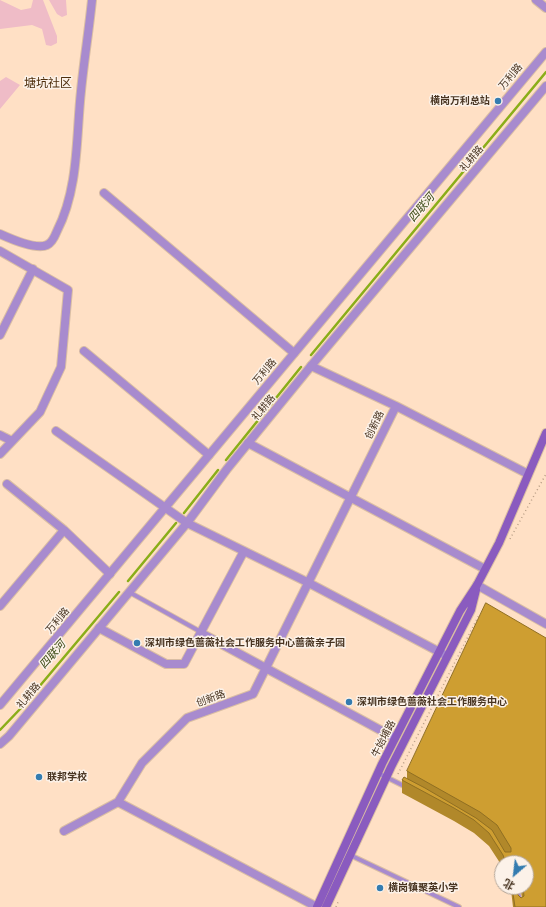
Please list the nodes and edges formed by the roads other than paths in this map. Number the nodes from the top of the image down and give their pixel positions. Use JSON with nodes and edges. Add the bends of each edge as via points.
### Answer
{"nodes":[{"id":1,"x":92,"y":0,"type":"edge"},
{"id":2,"x":536,"y":0,"type":"edge"},
{"id":3,"x":546,"y":8,"type":"edge"},
{"id":4,"x":546,"y":52,"type":"edge"},
{"id":5,"x":546,"y":86,"type":"edge"},
{"id":6,"x":104,"y":193,"type":"dead end"},
{"id":7,"x":0,"y":234,"type":"edge"},
{"id":8,"x":0,"y":251,"type":"edge"},
{"id":9,"x":33,"y":269,"type":"junction"},
{"id":10,"x":0,"y":335,"type":"edge"},
{"id":11,"x":84,"y":350,"type":"dead end"},
{"id":12,"x":294,"y":353,"type":"junction"},
{"id":13,"x":311,"y":366,"type":"junction"},
{"id":14,"x":396,"y":406,"type":"junction"},
{"id":15,"x":56,"y":431,"type":"dead end"},
{"id":16,"x":546,"y":433,"type":"edge"},
{"id":17,"x":0,"y":435,"type":"edge"},
{"id":18,"x":12,"y":442,"type":"junction"},
{"id":19,"x":248,"y":443,"type":"junction"},
{"id":20,"x":0,"y":454,"type":"edge"},
{"id":21,"x":209,"y":455,"type":"junction"},
{"id":22,"x":528,"y":474,"type":"junction"},
{"id":23,"x":7,"y":484,"type":"dead end"},
{"id":24,"x":350,"y":497,"type":"junction"},
{"id":25,"x":165,"y":507,"type":"junction"},
{"id":26,"x":187,"y":523,"type":"junction"},
{"id":27,"x":64,"y":530,"type":"junction"},
{"id":28,"x":244,"y":551,"type":"junction"},
{"id":29,"x":485,"y":569,"type":"junction"},
{"id":30,"x":110,"y":574,"type":"junction"},
{"id":31,"x":307,"y":582,"type":"junction"},
{"id":32,"x":477,"y":585,"type":"junction"},
{"id":33,"x":129,"y":592,"type":"junction"},
{"id":34,"x":0,"y":606,"type":"edge"},
{"id":35,"x":546,"y":624,"type":"edge"},
{"id":36,"x":99,"y":628,"type":"junction"},
{"id":37,"x":201,"y":633,"type":"junction"},
{"id":38,"x":439,"y":652,"type":"junction"},
{"id":39,"x":447,"y":656,"type":"junction"},
{"id":40,"x":265,"y":668,"type":"junction"},
{"id":41,"x":0,"y":705,"type":"edge"},
{"id":42,"x":395,"y":738,"type":"junction"},
{"id":43,"x":0,"y":744,"type":"edge"},
{"id":44,"x":378,"y":773,"type":"junction"},
{"id":45,"x":386,"y":777,"type":"junction"},
{"id":46,"x":409,"y":788,"type":"edge"},
{"id":47,"x":118,"y":802,"type":"junction"},
{"id":48,"x":64,"y":831,"type":"dead end"},
{"id":49,"x":350,"y":855,"type":"junction"},
{"id":50,"x":519,"y":895,"type":"edge"},
{"id":51,"x":317,"y":907,"type":"edge"},
{"id":52,"x":326,"y":907,"type":"edge"},
{"id":53,"x":459,"y":907,"type":"edge"},
{"id":54,"x":521,"y":907,"type":"edge"}],
"edges":[{"from":1,"to":7,"type":"street","via":[[76,155],[60,225],[50,243],[42,246],[19,242]]},
{"from":2,"to":3,"type":"street"},
{"from":4,"to":12,"type":"street","name":"万利路"},
{"from":5,"to":13,"type":"street","name":"礼耕路"},
{"from":6,"to":12,"type":"street"},
{"from":8,"to":9,"type":"street"},
{"from":9,"to":10,"type":"street"},
{"from":9,"to":18,"type":"street","via":[[68,290],[61,367],[40,412]]},
{"from":11,"to":21,"type":"street"},
{"from":12,"to":21,"type":"street","name":"万利路"},
{"from":13,"to":14,"type":"street"},
{"from":13,"to":19,"type":"street","name":"礼耕路"},
{"from":14,"to":22,"type":"street"},
{"from":14,"to":24,"type":"street","name":"创新路"},
{"from":15,"to":25,"type":"street"},
{"from":16,"to":22,"type":"main road","name":"牛始埔路"},
{"from":17,"to":18,"type":"street"},
{"from":18,"to":20,"type":"street"},
{"from":19,"to":24,"type":"street"},
{"from":19,"to":26,"type":"street","name":"礼耕路"},
{"from":21,"to":25,"type":"street","name":"万利路"},
{"from":22,"to":29,"type":"main road","name":"牛始埔路","via":[[499,543]]},
{"from":23,"to":27,"type":"street"},
{"from":24,"to":29,"type":"street"},
{"from":24,"to":31,"type":"street","name":"创新路"},
{"from":25,"to":26,"type":"street"},
{"from":25,"to":30,"type":"street","name":"万利路"},
{"from":26,"to":28,"type":"street"},
{"from":26,"to":33,"type":"street","name":"礼耕路"},
{"from":27,"to":30,"type":"street"},
{"from":27,"to":34,"type":"street"},
{"from":28,"to":31,"type":"street"},
{"from":28,"to":37,"type":"street"},
{"from":29,"to":32,"type":"main road","name":"牛始埔路"},
{"from":30,"to":41,"type":"street","name":"万利路"},
{"from":31,"to":38,"type":"street"},
{"from":31,"to":40,"type":"street","name":"创新路"},
{"from":32,"to":35,"type":"street"},
{"from":32,"to":38,"type":"main road","name":"牛始埔路"},
{"from":32,"to":39,"type":"main road","name":"牛始埔路","via":[[470,610]]},
{"from":33,"to":36,"type":"street","name":"礼耕路"},
{"from":33,"to":37,"type":"lane"},
{"from":36,"to":37,"type":"street","via":[[166,664],[184,664]]},
{"from":36,"to":43,"type":"street","name":"礼耕路"},
{"from":37,"to":40,"type":"street"},
{"from":38,"to":39,"type":"street"},
{"from":38,"to":42,"type":"main road","name":"牛始埔路"},
{"from":39,"to":45,"type":"main road","name":"牛始埔路"},
{"from":40,"to":42,"type":"street"},
{"from":40,"to":47,"type":"street","name":"创新路","via":[[253,694],[187,718],[142,763]]},
{"from":42,"to":44,"type":"main road","name":"牛始埔路"},
{"from":44,"to":45,"type":"lane"},
{"from":44,"to":51,"type":"main road","name":"牛始埔路"},
{"from":45,"to":46,"type":"lane"},
{"from":45,"to":49,"type":"main road","name":"牛始埔路"},
{"from":47,"to":48,"type":"street"},
{"from":47,"to":51,"type":"street"},
{"from":49,"to":52,"type":"main road","name":"牛始埔路"},
{"from":49,"to":53,"type":"lane"},
{"from":50,"to":54,"type":"lane"}]}
